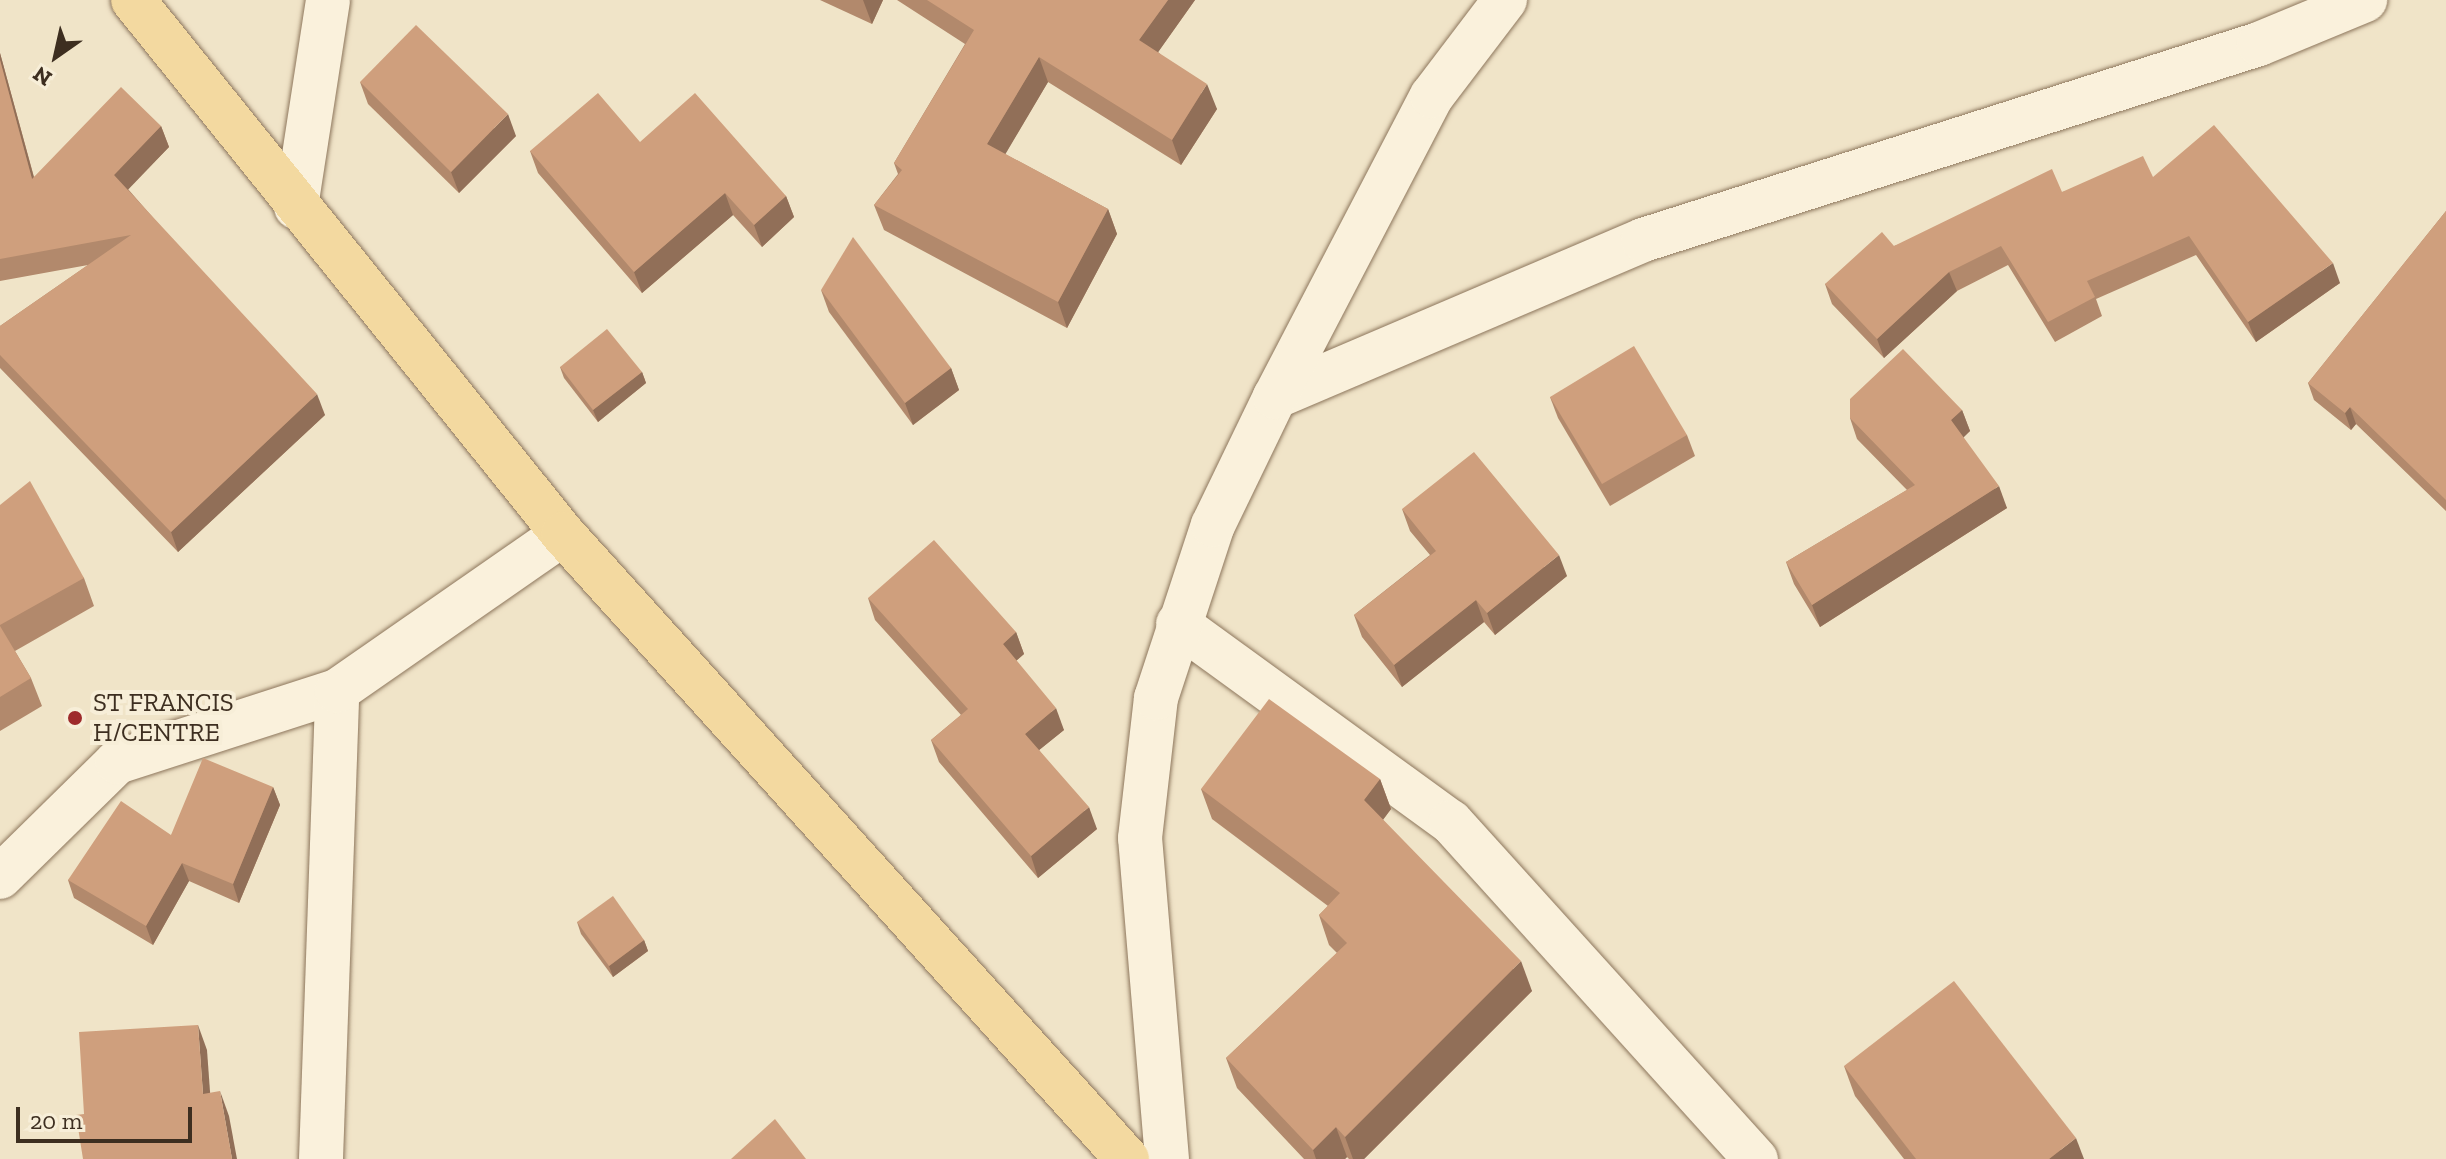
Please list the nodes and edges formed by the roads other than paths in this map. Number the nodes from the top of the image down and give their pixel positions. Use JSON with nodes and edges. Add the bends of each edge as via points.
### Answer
{"nodes":[{"id":1,"x":133,"y":0,"type":"edge"},
{"id":2,"x":328,"y":0,"type":"edge"},
{"id":3,"x":1505,"y":0,"type":"edge"},
{"id":4,"x":2365,"y":0,"type":"edge"},
{"id":5,"x":296,"y":207,"type":"junction"},
{"id":6,"x":1275,"y":397,"type":"junction"},
{"id":7,"x":563,"y":534,"type":"junction"},
{"id":8,"x":1178,"y":624,"type":"junction"},
{"id":9,"x":337,"y":691,"type":"junction"},
{"id":10,"x":0,"y":877,"type":"edge"},
{"id":11,"x":321,"y":1159,"type":"edge"},
{"id":12,"x":1127,"y":1159,"type":"edge"},
{"id":13,"x":1167,"y":1159,"type":"edge"},
{"id":14,"x":1756,"y":1159,"type":"edge"}],
"edges":[{"from":1,"to":5,"type":"main road"},
{"from":2,"to":5,"type":"street"},
{"from":3,"to":6,"type":"street","via":[[1432,96]]},
{"from":4,"to":6,"type":"street","via":[[2245,49],[1643,240]]},
{"from":5,"to":7,"type":"main road"},
{"from":6,"to":8,"type":"street","via":[[1213,525]]},
{"from":7,"to":9,"type":"street"},
{"from":7,"to":12,"type":"main road"},
{"from":8,"to":13,"type":"street","via":[[1156,698],[1140,838]]},
{"from":8,"to":14,"type":"street","via":[[1451,822]]},
{"from":9,"to":10,"type":"street","via":[[117,762]]},
{"from":9,"to":11,"type":"street"}]}
